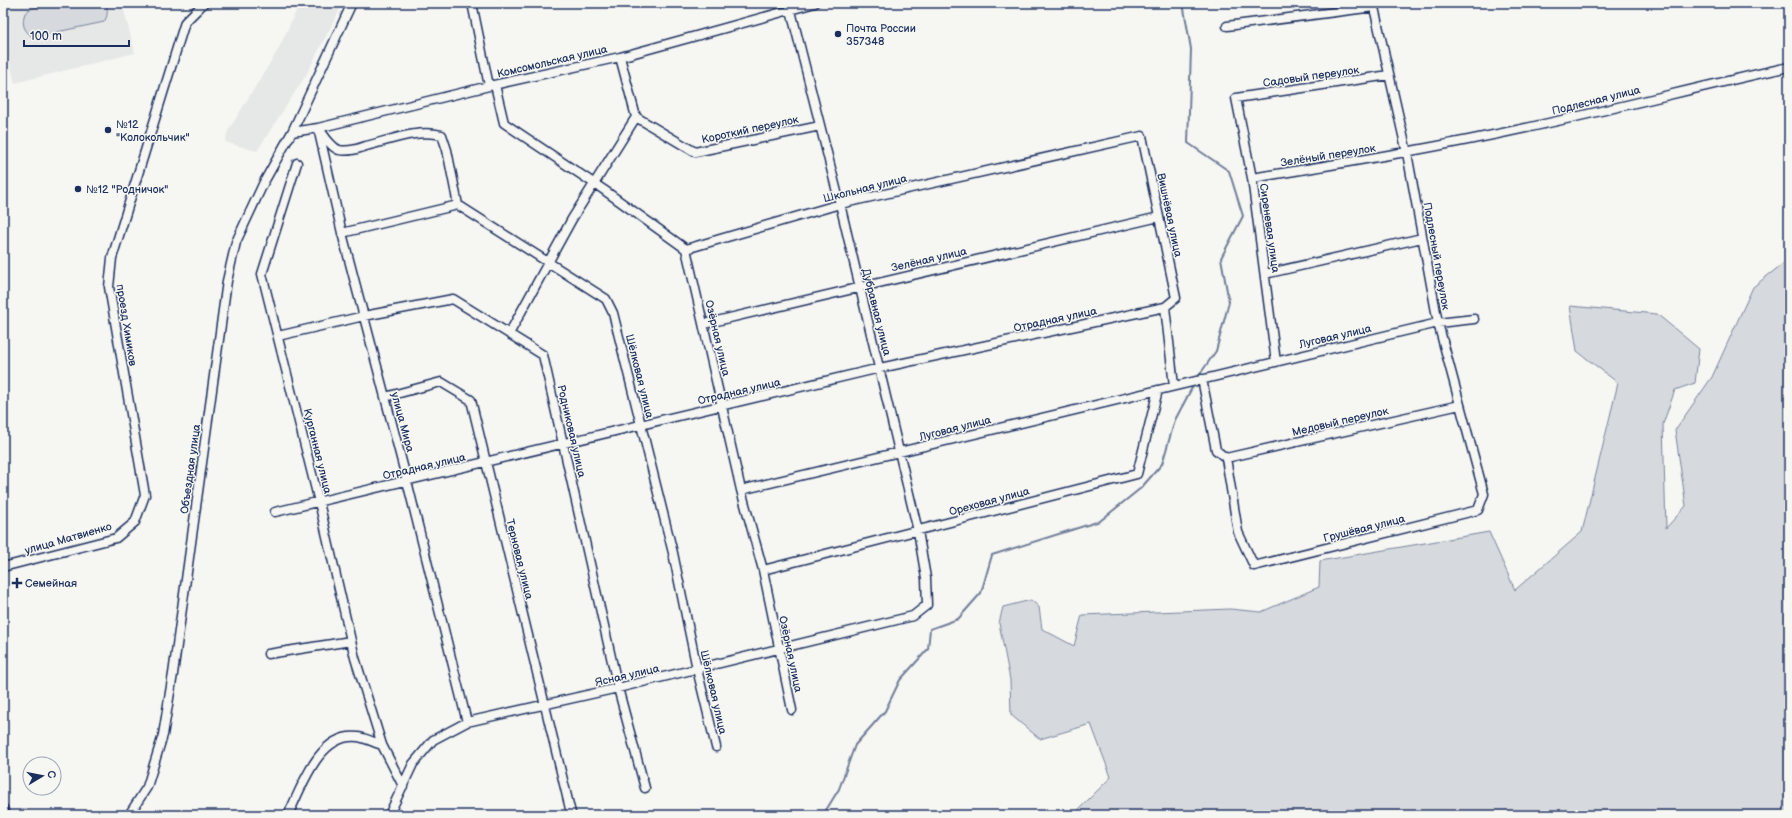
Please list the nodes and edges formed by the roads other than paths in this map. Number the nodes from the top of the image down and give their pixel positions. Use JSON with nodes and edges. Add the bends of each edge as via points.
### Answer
{"nodes":[{"id":1,"x":204,"y":3,"type":"edge"},
{"id":2,"x":352,"y":3,"type":"edge"},
{"id":3,"x":472,"y":3,"type":"edge"},
{"id":4,"x":815,"y":3,"type":"edge"},
{"id":5,"x":1374,"y":5,"type":"edge"},
{"id":6,"x":789,"y":6,"type":"edge"},
{"id":7,"x":1227,"y":26,"type":"dead end"},
{"id":8,"x":620,"y":57,"type":"junction"},
{"id":9,"x":1789,"y":67,"type":"edge"},
{"id":10,"x":1390,"y":75,"type":"junction"},
{"id":11,"x":492,"y":86,"type":"junction"},
{"id":12,"x":1236,"y":98,"type":"joint"},
{"id":13,"x":636,"y":117,"type":"junction"},
{"id":14,"x":820,"y":126,"type":"junction"},
{"id":15,"x":318,"y":128,"type":"junction"},
{"id":16,"x":292,"y":132,"type":"junction"},
{"id":17,"x":1407,"y":153,"type":"junction"},
{"id":18,"x":1051,"y":155,"type":"joint"},
{"id":19,"x":297,"y":163,"type":"dead end"},
{"id":20,"x":1252,"y":178,"type":"junction"},
{"id":21,"x":595,"y":184,"type":"junction"},
{"id":22,"x":840,"y":204,"type":"junction"},
{"id":23,"x":458,"y":205,"type":"junction"},
{"id":24,"x":1159,"y":217,"type":"junction"},
{"id":25,"x":342,"y":233,"type":"junction"},
{"id":26,"x":1422,"y":238,"type":"junction"},
{"id":27,"x":686,"y":249,"type":"junction"},
{"id":28,"x":549,"y":262,"type":"junction"},
{"id":29,"x":1265,"y":274,"type":"junction"},
{"id":30,"x":859,"y":287,"type":"junction"},
{"id":31,"x":1166,"y":307,"type":"junction"},
{"id":32,"x":364,"y":316,"type":"junction"},
{"id":33,"x":1474,"y":319,"type":"dead end"},
{"id":34,"x":1438,"y":323,"type":"junction"},
{"id":35,"x":704,"y":324,"type":"junction"},
{"id":36,"x":509,"y":334,"type":"junction"},
{"id":37,"x":278,"y":336,"type":"junction"},
{"id":38,"x":1276,"y":362,"type":"junction"},
{"id":39,"x":880,"y":368,"type":"junction"},
{"id":40,"x":1202,"y":379,"type":"junction"},
{"id":41,"x":1174,"y":386,"type":"junction"},
{"id":42,"x":1158,"y":390,"type":"junction"},
{"id":43,"x":385,"y":397,"type":"junction"},
{"id":44,"x":1460,"y":405,"type":"junction"},
{"id":45,"x":723,"y":406,"type":"junction"},
{"id":46,"x":640,"y":426,"type":"junction"},
{"id":47,"x":564,"y":444,"type":"junction"},
{"id":48,"x":899,"y":453,"type":"junction"},
{"id":49,"x":1226,"y":458,"type":"junction"},
{"id":50,"x":486,"y":462,"type":"junction"},
{"id":51,"x":407,"y":481,"type":"junction"},
{"id":52,"x":741,"y":490,"type":"junction"},
{"id":53,"x":319,"y":502,"type":"junction"},
{"id":54,"x":1478,"y":510,"type":"joint"},
{"id":55,"x":275,"y":512,"type":"dead end"},
{"id":56,"x":135,"y":522,"type":"joint"},
{"id":57,"x":918,"y":531,"type":"junction"},
{"id":58,"x":3,"y":567,"type":"edge"},
{"id":59,"x":763,"y":570,"type":"junction"},
{"id":60,"x":913,"y":616,"type":"joint"},
{"id":61,"x":351,"y":641,"type":"junction"},
{"id":62,"x":779,"y":647,"type":"junction"},
{"id":63,"x":268,"y":654,"type":"dead end"},
{"id":64,"x":697,"y":669,"type":"junction"},
{"id":65,"x":618,"y":688,"type":"junction"},
{"id":66,"x":544,"y":705,"type":"junction"},
{"id":67,"x":792,"y":710,"type":"dead end"},
{"id":68,"x":467,"y":722,"type":"junction"},
{"id":69,"x":382,"y":745,"type":"junction"},
{"id":70,"x":716,"y":747,"type":"dead end"},
{"id":71,"x":403,"y":786,"type":"junction"},
{"id":72,"x":645,"y":788,"type":"dead end"},
{"id":73,"x":3,"y":808,"type":"edge"},
{"id":74,"x":571,"y":813,"type":"dead end"},
{"id":75,"x":5,"y":815,"type":"edge"},
{"id":76,"x":129,"y":815,"type":"edge"},
{"id":77,"x":288,"y":815,"type":"edge"},
{"id":78,"x":389,"y":815,"type":"edge"}],
"edges":[{"from":1,"to":56,"type":"street","name":"проезд Химиков","via":[[185,22],[112,258],[109,287],[144,495]]},
{"from":2,"to":16,"type":"street","name":"Объездная улица"},
{"from":3,"to":11,"type":"street"},
{"from":4,"to":6,"type":"street","name":"Комсомольская улица"},
{"from":5,"to":7,"type":"street"},
{"from":5,"to":10,"type":"street","name":"Подлесный переулок"},
{"from":6,"to":8,"type":"street","name":"Комсомольская улица"},
{"from":6,"to":14,"type":"street","name":"Дубравная улица"},
{"from":8,"to":11,"type":"street","name":"Комсомольская улица"},
{"from":8,"to":13,"type":"street"},
{"from":9,"to":17,"type":"street","name":"Подлесная улица"},
{"from":10,"to":12,"type":"street","name":"Садовый переулок"},
{"from":10,"to":17,"type":"street","name":"Подлесный переулок"},
{"from":11,"to":15,"type":"street","name":"Комсомольская улица"},
{"from":11,"to":21,"type":"street","via":[[504,123]]},
{"from":12,"to":20,"type":"street","name":"Сиреневая улица"},
{"from":13,"to":14,"type":"street","name":"Короткий переулок","via":[[695,152]]},
{"from":13,"to":21,"type":"street"},
{"from":14,"to":22,"type":"street","name":"Дубравная улица"},
{"from":15,"to":16,"type":"street","name":"Комсомольская улица"},
{"from":15,"to":23,"type":"street","via":[[338,150],[350,151],[408,135],[430,132],[442,135]]},
{"from":15,"to":25,"type":"street","name":"улица Мира"},
{"from":16,"to":76,"type":"street","name":"Объездная улица","via":[[264,182],[236,242],[227,281],[173,674],[162,735],[146,787]]},
{"from":17,"to":20,"type":"street","name":"Зелёный переулок"},
{"from":17,"to":26,"type":"street","name":"Подлесный переулок"},
{"from":18,"to":22,"type":"street","name":"Школьная улица"},
{"from":18,"to":24,"type":"street","name":"Вишнёвая улица","via":[[1142,136]]},
{"from":19,"to":37,"type":"street","name":"Курганная улица","via":[[262,274]]},
{"from":20,"to":29,"type":"street","name":"Сиреневая улица"},
{"from":21,"to":27,"type":"street"},
{"from":21,"to":28,"type":"street"},
{"from":22,"to":27,"type":"street","name":"Школьная улица"},
{"from":22,"to":30,"type":"street","name":"Дубравная улица"},
{"from":23,"to":25,"type":"street"},
{"from":23,"to":28,"type":"street","name":"Шёлковая улица"},
{"from":24,"to":30,"type":"street","name":"Зелёная улица"},
{"from":24,"to":31,"type":"street","name":"Вишнёвая улица","via":[[1176,298]]},
{"from":25,"to":32,"type":"street","name":"улица Мира"},
{"from":26,"to":29,"type":"street"},
{"from":26,"to":34,"type":"street","name":"Подлесный переулок"},
{"from":27,"to":35,"type":"street","name":"Озёрная улица"},
{"from":28,"to":36,"type":"street"},
{"from":28,"to":46,"type":"street","name":"Шёлковая улица","via":[[606,299],[613,313]]},
{"from":29,"to":38,"type":"street","name":"Сиреневая улица"},
{"from":30,"to":35,"type":"street","name":"Зелёная улица"},
{"from":30,"to":39,"type":"street","name":"Дубравная улица"},
{"from":31,"to":39,"type":"street","name":"Отрадная улица"},
{"from":31,"to":41,"type":"street"},
{"from":32,"to":36,"type":"street","name":"Родниковая улица","via":[[453,299]]},
{"from":32,"to":37,"type":"street","name":"Родниковая улица"},
{"from":32,"to":43,"type":"street","name":"улица Мира"},
{"from":33,"to":34,"type":"street","name":"Луговая улица"},
{"from":34,"to":38,"type":"street","name":"Луговая улица"},
{"from":34,"to":44,"type":"street","name":"Подлесный переулок"},
{"from":35,"to":45,"type":"street","name":"Озёрная улица"},
{"from":36,"to":47,"type":"street","name":"Родниковая улица","via":[[543,355]]},
{"from":37,"to":53,"type":"street","name":"Курганная улица"},
{"from":38,"to":40,"type":"street","name":"Луговая улица"},
{"from":39,"to":45,"type":"street","name":"Отрадная улица"},
{"from":39,"to":48,"type":"street","name":"Дубравная улица"},
{"from":40,"to":41,"type":"street","name":"Луговая улица"},
{"from":40,"to":49,"type":"street","via":[[1216,450]]},
{"from":41,"to":42,"type":"street","name":"Луговая улица"},
{"from":42,"to":48,"type":"street","name":"Луговая улица"},
{"from":42,"to":57,"type":"street","name":"Ореховая улица","via":[[1137,474]]},
{"from":43,"to":50,"type":"street","name":"Терновая улица","via":[[441,382],[471,400]]},
{"from":43,"to":51,"type":"street","name":"улица Мира"},
{"from":44,"to":49,"type":"street","name":"Медовый переулок"},
{"from":44,"to":54,"type":"street","name":"Подлесный переулок","via":[[1484,494]]},
{"from":45,"to":46,"type":"street","name":"Отрадная улица"},
{"from":45,"to":52,"type":"street","name":"Озёрная улица"},
{"from":46,"to":47,"type":"street","name":"Отрадная улица"},
{"from":46,"to":64,"type":"street","name":"Шёлковая улица","via":[[673,553]]},
{"from":47,"to":50,"type":"street","name":"Отрадная улица"},
{"from":47,"to":65,"type":"street","name":"Родниковая улица"},
{"from":48,"to":52,"type":"street","name":"Луговая улица"},
{"from":48,"to":57,"type":"street","name":"Дубравная улица"},
{"from":49,"to":54,"type":"street","name":"Грушёвая улица","via":[[1238,532],[1254,566]]},
{"from":50,"to":51,"type":"street","name":"Отрадная улица"},
{"from":50,"to":66,"type":"street","name":"Терновая улица"},
{"from":51,"to":53,"type":"street","name":"Отрадная улица"},
{"from":51,"to":68,"type":"street","name":"улица Мира"},
{"from":52,"to":59,"type":"street","name":"Озёрная улица"},
{"from":53,"to":55,"type":"street","name":"Отрадная улица"},
{"from":53,"to":61,"type":"street","name":"Курганная улица"},
{"from":56,"to":58,"type":"street","name":"улица Матвиенко","via":[[116,538]]},
{"from":57,"to":59,"type":"street","name":"Ореховая улица"},
{"from":57,"to":60,"type":"street","name":"Дубравная улица","via":[[928,598],[927,605]]},
{"from":59,"to":62,"type":"street","name":"Озёрная улица"},
{"from":60,"to":62,"type":"street","name":"Ясная улица"},
{"from":61,"to":63,"type":"street"},
{"from":61,"to":69,"type":"street","name":"Курганная улица"},
{"from":62,"to":64,"type":"street","name":"Ясная улица"},
{"from":62,"to":67,"type":"street","name":"Озёрная улица"},
{"from":64,"to":65,"type":"street","name":"Ясная улица"},
{"from":64,"to":70,"type":"street","name":"Шёлковая улица"},
{"from":65,"to":66,"type":"street","name":"Ясная улица"},
{"from":65,"to":72,"type":"street","name":"Родниковая улица"},
{"from":66,"to":68,"type":"street","name":"Ясная улица"},
{"from":66,"to":74,"type":"street","name":"Терновая улица"},
{"from":68,"to":71,"type":"street","name":"Ясная улица","via":[[433,740],[413,764]]},
{"from":69,"to":71,"type":"street","name":"Курганная улица"},
{"from":69,"to":77,"type":"street","via":[[358,737],[336,741],[316,758]]},
{"from":71,"to":78,"type":"street","name":"Ясная улица"},
{"from":73,"to":75,"type":"street"}]}
